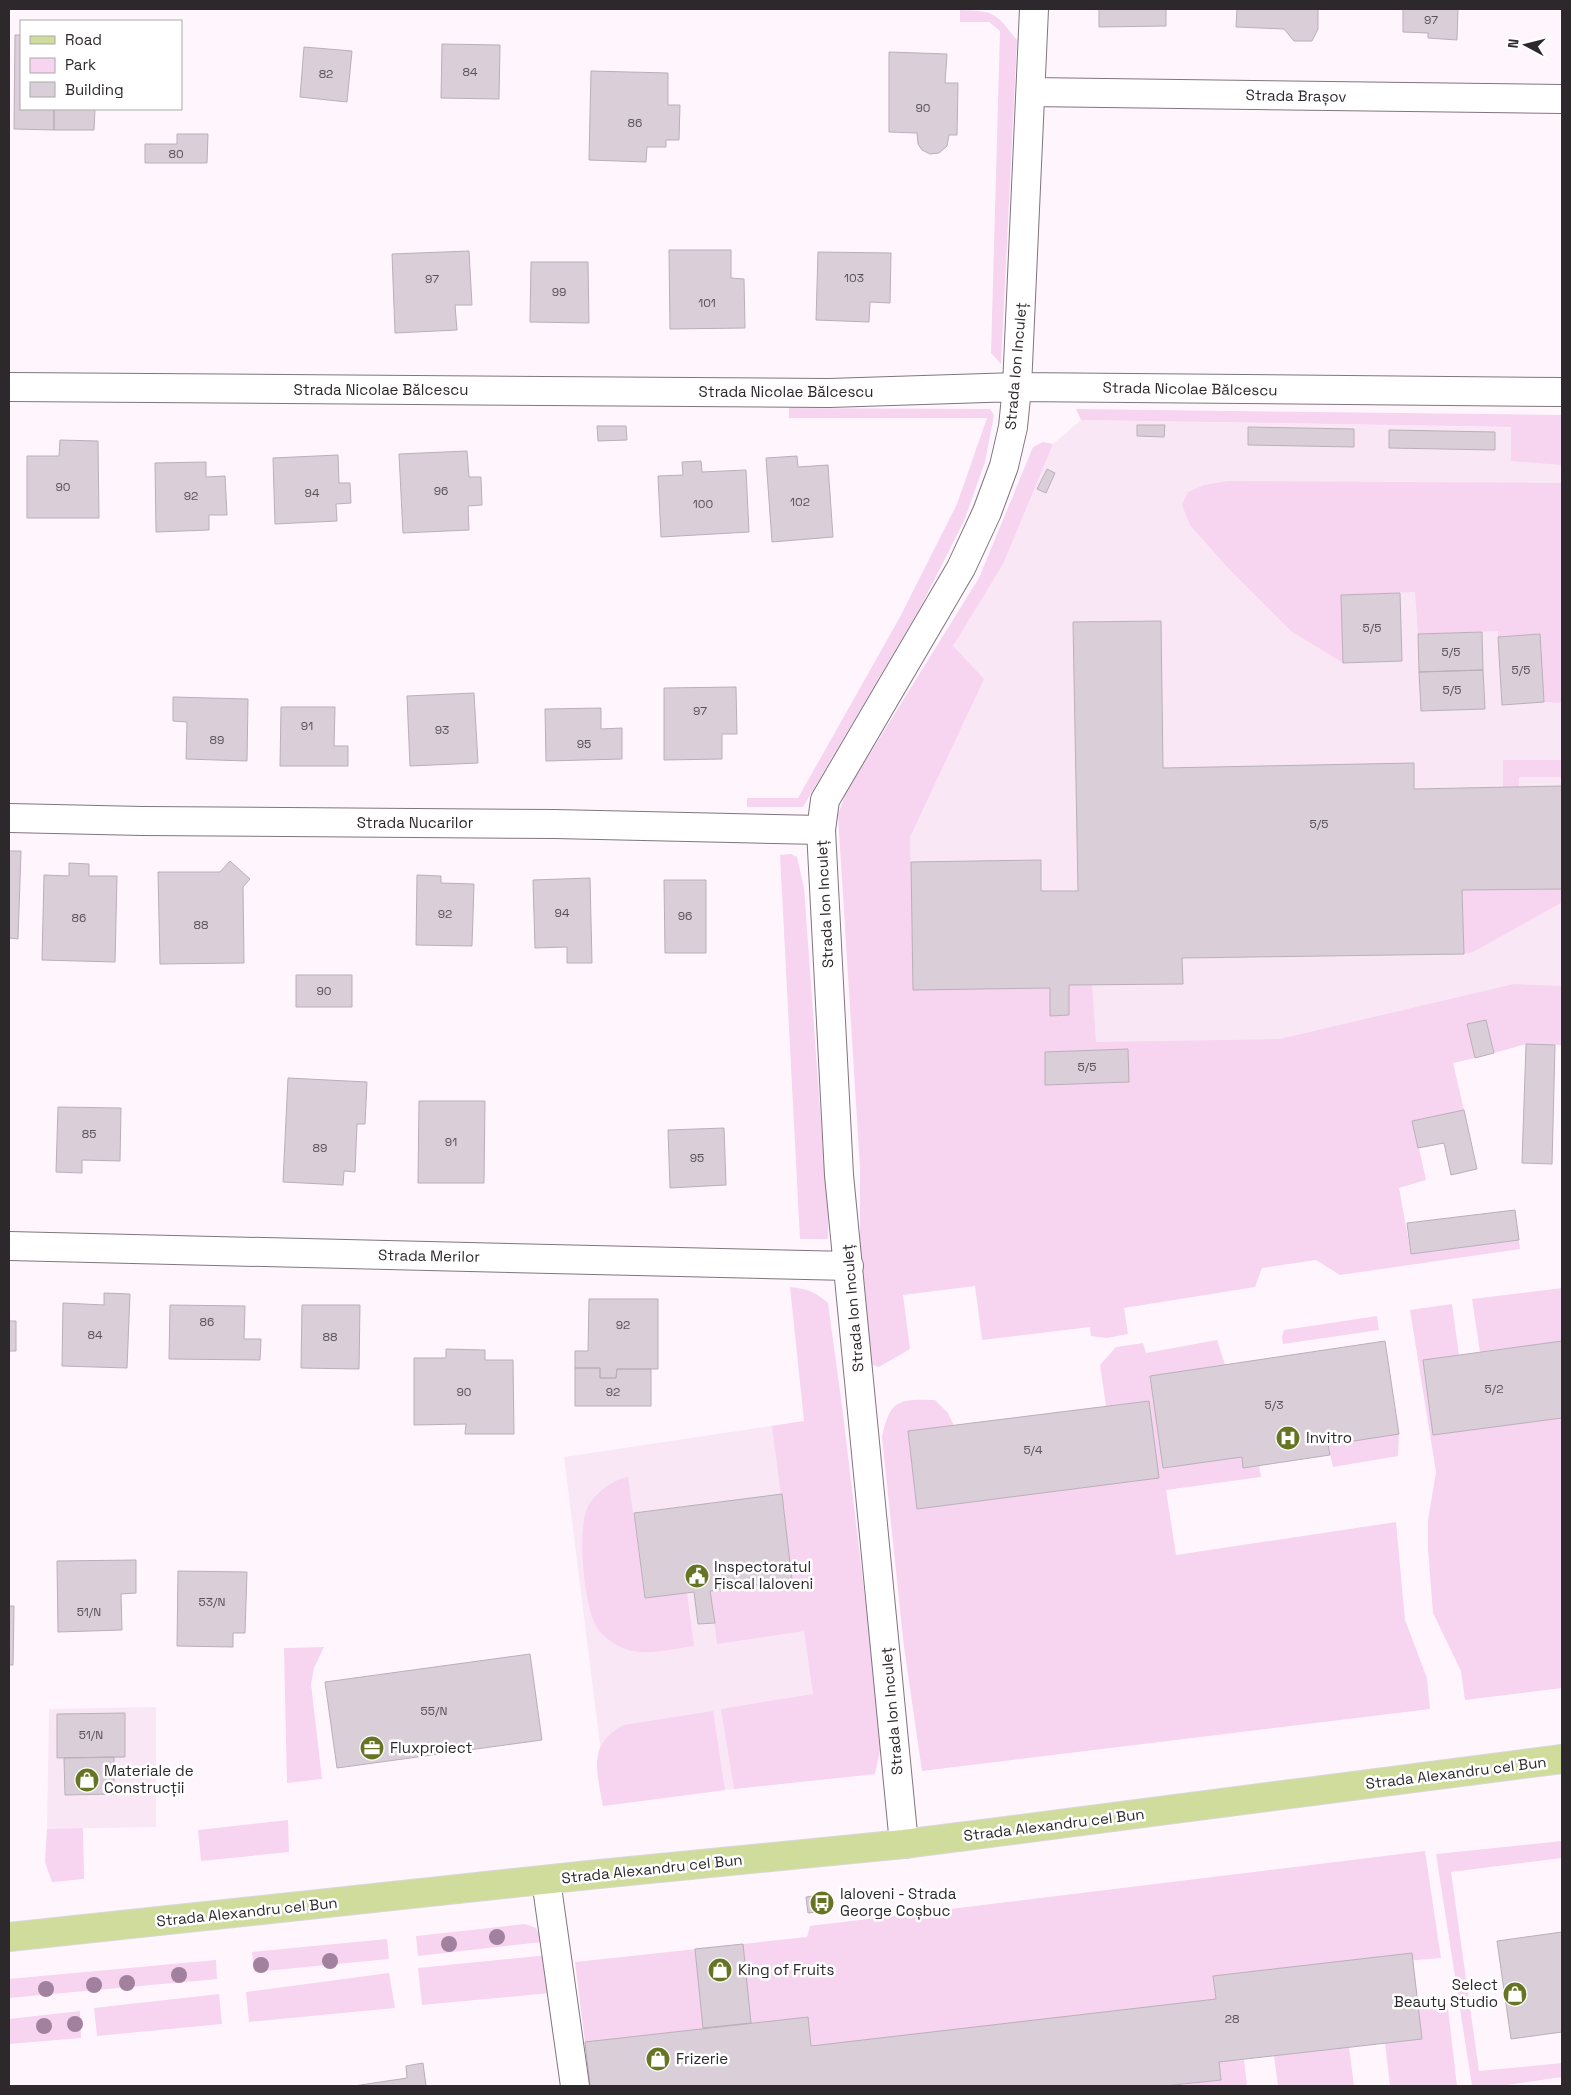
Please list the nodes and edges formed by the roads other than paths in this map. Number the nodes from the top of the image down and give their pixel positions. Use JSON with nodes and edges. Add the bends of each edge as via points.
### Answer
{"nodes":[{"id":1,"x":1034,"y":9,"type":"edge"},
{"id":2,"x":1031,"y":92,"type":"junction"},
{"id":3,"x":1562,"y":99,"type":"edge"},
{"id":4,"x":9,"y":387,"type":"edge"},
{"id":5,"x":1017,"y":387,"type":"junction"},
{"id":6,"x":1562,"y":392,"type":"edge"},
{"id":7,"x":9,"y":818,"type":"edge"},
{"id":8,"x":821,"y":830,"type":"junction"},
{"id":9,"x":9,"y":1246,"type":"edge"},
{"id":10,"x":849,"y":1266,"type":"junction"},
{"id":11,"x":1562,"y":1759,"type":"edge"},
{"id":12,"x":904,"y":1844,"type":"junction"},
{"id":13,"x":546,"y":1880,"type":"junction"},
{"id":14,"x":9,"y":1937,"type":"edge"},
{"id":15,"x":575,"y":2086,"type":"edge"}],
"edges":[{"from":1,"to":2,"type":"street","name":"Strada Ion Inculeț"},
{"from":2,"to":3,"type":"street","name":"Strada Brașov"},
{"from":2,"to":5,"type":"street","name":"Strada Ion Inculeț"},
{"from":4,"to":5,"type":"street","name":"Strada Nicolae Bălcescu","via":[[829,394]]},
{"from":5,"to":6,"type":"street","name":"Strada Nicolae Bălcescu"},
{"from":5,"to":8,"type":"street","name":"Strada Ion Inculeț","via":[[1004,466],[988,512],[960,568],[825,800]]},
{"from":7,"to":8,"type":"street","name":"Strada Nucarilor"},
{"from":8,"to":10,"type":"street","name":"Strada Ion Inculeț","via":[[839,1175]]},
{"from":9,"to":10,"type":"street","name":"Strada Merilor"},
{"from":10,"to":12,"type":"street","name":"Strada Ion Inculeț"},
{"from":11,"to":12,"type":"main road","name":"Strada Alexandru cel Bun"},
{"from":12,"to":13,"type":"main road","name":"Strada Alexandru cel Bun"},
{"from":13,"to":14,"type":"main road","name":"Strada Alexandru cel Bun"},
{"from":13,"to":15,"type":"street","name":"Strada Alexandru cel Bun"}]}
